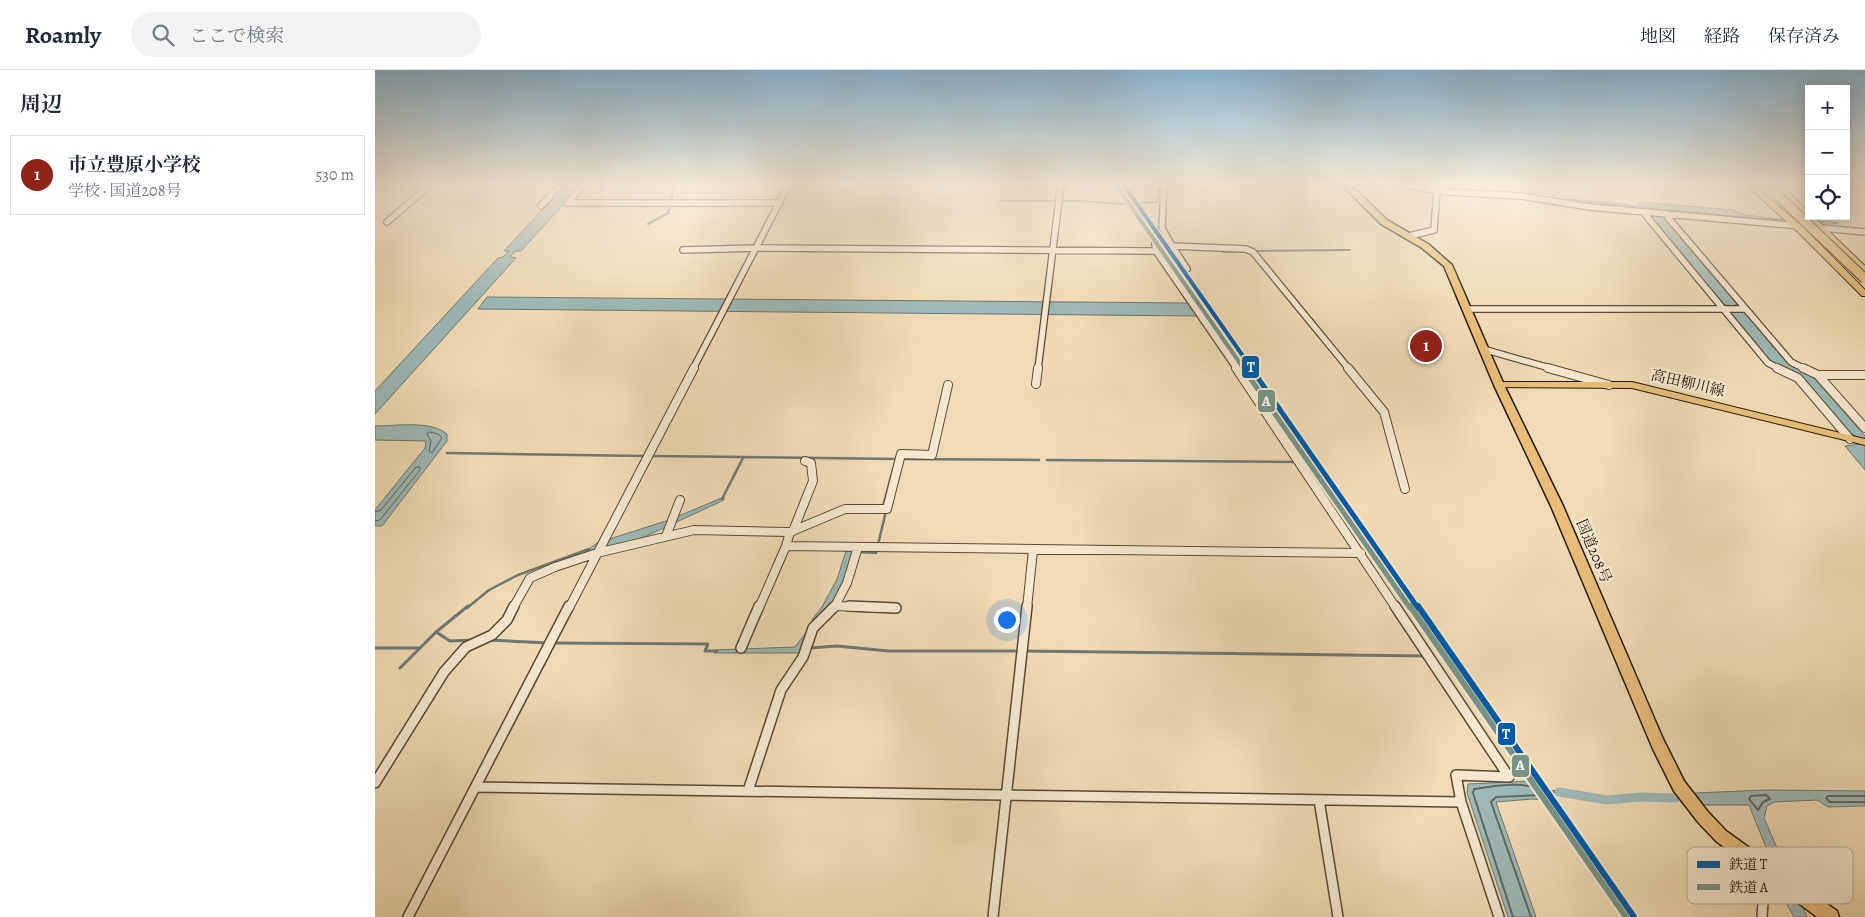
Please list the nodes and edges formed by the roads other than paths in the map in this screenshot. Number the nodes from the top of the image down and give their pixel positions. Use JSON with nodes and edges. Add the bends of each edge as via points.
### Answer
{"nodes":[{"id":1,"x":770,"y":224,"type":"edge"},
{"id":2,"x":1056,"y":224,"type":"edge"},
{"id":3,"x":1162,"y":224,"type":"edge"},
{"id":4,"x":1389,"y":224,"type":"edge"},
{"id":5,"x":1434,"y":224,"type":"edge"},
{"id":6,"x":1653,"y":224,"type":"edge"},
{"id":7,"x":1673,"y":224,"type":"edge"},
{"id":8,"x":1778,"y":224,"type":"edge"},
{"id":9,"x":1809,"y":224,"type":"edge"},
{"id":10,"x":1815,"y":224,"type":"edge"},
{"id":11,"x":1795,"y":225,"type":"junction"},
{"id":12,"x":1820,"y":228,"type":"junction"},
{"id":13,"x":1865,"y":232,"type":"edge"},
{"id":14,"x":1409,"y":236,"type":"junction"},
{"id":15,"x":1168,"y":240,"type":"junction"},
{"id":16,"x":1173,"y":246,"type":"junction"},
{"id":17,"x":757,"y":248,"type":"junction"},
{"id":18,"x":683,"y":250,"type":"dead end"},
{"id":19,"x":1053,"y":250,"type":"junction"},
{"id":20,"x":1156,"y":251,"type":"junction"},
{"id":21,"x":1187,"y":269,"type":"dead end"},
{"id":22,"x":1865,"y":270,"type":"edge"},
{"id":23,"x":1865,"y":279,"type":"edge"},
{"id":24,"x":1865,"y":294,"type":"edge"},
{"id":25,"x":1467,"y":305,"type":"junction"},
{"id":26,"x":1723,"y":308,"type":"junction"},
{"id":27,"x":1745,"y":309,"type":"junction"},
{"id":28,"x":1483,"y":349,"type":"junction"},
{"id":29,"x":1818,"y":375,"type":"junction"},
{"id":30,"x":1865,"y":375,"type":"edge"},
{"id":31,"x":1036,"y":384,"type":"dead end"},
{"id":32,"x":948,"y":385,"type":"dead end"},
{"id":33,"x":1499,"y":385,"type":"junction"},
{"id":34,"x":1611,"y":385,"type":"junction"},
{"id":35,"x":1865,"y":428,"type":"edge"},
{"id":36,"x":1858,"y":440,"type":"edge"},
{"id":37,"x":805,"y":461,"type":"dead end"},
{"id":38,"x":1405,"y":489,"type":"dead end"},
{"id":39,"x":680,"y":500,"type":"dead end"},
{"id":40,"x":792,"y":532,"type":"junction"},
{"id":41,"x":666,"y":536,"type":"junction"},
{"id":42,"x":786,"y":546,"type":"junction"},
{"id":43,"x":858,"y":547,"type":"junction"},
{"id":44,"x":1033,"y":550,"type":"junction"},
{"id":45,"x":597,"y":553,"type":"junction"},
{"id":46,"x":1361,"y":553,"type":"junction"},
{"id":47,"x":835,"y":606,"type":"junction"},
{"id":48,"x":896,"y":608,"type":"dead end"},
{"id":49,"x":741,"y":648,"type":"dead end"},
{"id":50,"x":375,"y":783,"type":"edge"},
{"id":51,"x":476,"y":787,"type":"junction"},
{"id":52,"x":748,"y":791,"type":"junction"},
{"id":53,"x":1007,"y":794,"type":"junction"},
{"id":54,"x":1319,"y":800,"type":"junction"},
{"id":55,"x":1461,"y":802,"type":"junction"},
{"id":56,"x":1735,"y":847,"type":"edge"},
{"id":57,"x":1763,"y":904,"type":"edge"},
{"id":58,"x":1812,"y":904,"type":"edge"},
{"id":59,"x":408,"y":917,"type":"edge"},
{"id":60,"x":993,"y":917,"type":"edge"},
{"id":61,"x":1337,"y":917,"type":"edge"},
{"id":62,"x":1499,"y":917,"type":"edge"},
{"id":63,"x":1762,"y":917,"type":"edge"},
{"id":64,"x":1831,"y":917,"type":"edge"}],
"edges":[{"from":1,"to":17,"type":"street"},
{"from":2,"to":19,"type":"street"},
{"from":3,"to":15,"type":"street"},
{"from":4,"to":14,"type":"highway","name":"国道208号"},
{"from":5,"to":14,"type":"street","via":[[1434,230]]},
{"from":6,"to":26,"type":"street"},
{"from":7,"to":27,"type":"street"},
{"from":8,"to":11,"type":"street"},
{"from":9,"to":23,"type":"highway","bridge":true},
{"from":10,"to":12,"type":"main road"},
{"from":11,"to":12,"type":"street"},
{"from":11,"to":24,"type":"main road"},
{"from":12,"to":13,"type":"street"},
{"from":12,"to":22,"type":"main road"},
{"from":14,"to":25,"type":"highway","name":"国道208号","via":[[1448,265]]},
{"from":15,"to":16,"type":"street"},
{"from":15,"to":20,"type":"street","via":[[1155,244]]},
{"from":16,"to":21,"type":"street"},
{"from":16,"to":38,"type":"street","via":[[1253,252],[1384,412]]},
{"from":17,"to":18,"type":"street"},
{"from":17,"to":19,"type":"street"},
{"from":17,"to":45,"type":"street"},
{"from":19,"to":20,"type":"street"},
{"from":19,"to":31,"type":"street"},
{"from":20,"to":46,"type":"street"},
{"from":25,"to":26,"type":"street"},
{"from":25,"to":28,"type":"highway","name":"国道208号"},
{"from":26,"to":27,"type":"street"},
{"from":26,"to":36,"type":"street","via":[[1768,363],[1798,378]]},
{"from":27,"to":29,"type":"street","via":[[1791,362]]},
{"from":28,"to":33,"type":"highway","name":"国道208号"},
{"from":28,"to":34,"type":"street"},
{"from":29,"to":30,"type":"street"},
{"from":29,"to":35,"type":"street"},
{"from":32,"to":40,"type":"street","via":[[932,454],[901,454],[887,509],[845,509]]},
{"from":33,"to":34,"type":"main road","name":"高田柳川線"},
{"from":33,"to":56,"type":"highway","name":"国道208号","via":[[1557,506],[1679,786],[1703,817]]},
{"from":34,"to":36,"type":"main road","name":"高田柳川線","via":[[1651,390]]},
{"from":37,"to":40,"type":"street","via":[[811,464],[815,473]]},
{"from":39,"to":41,"type":"street"},
{"from":40,"to":41,"type":"street","via":[[694,530]]},
{"from":40,"to":42,"type":"street"},
{"from":41,"to":45,"type":"street"},
{"from":42,"to":43,"type":"street"},
{"from":42,"to":49,"type":"street"},
{"from":43,"to":44,"type":"street"},
{"from":43,"to":47,"type":"street"},
{"from":44,"to":46,"type":"street"},
{"from":44,"to":53,"type":"street"},
{"from":45,"to":50,"type":"street","via":[[530,578],[507,620],[497,631],[466,647],[445,672]]},
{"from":45,"to":51,"type":"street"},
{"from":46,"to":55,"type":"street","via":[[1509,777],[1456,775]]},
{"from":47,"to":48,"type":"street"},
{"from":47,"to":52,"type":"street","via":[[813,628],[803,657],[781,690]]},
{"from":51,"to":52,"type":"street"},
{"from":51,"to":59,"type":"street"},
{"from":52,"to":53,"type":"street"},
{"from":53,"to":54,"type":"street"},
{"from":53,"to":60,"type":"street"},
{"from":54,"to":55,"type":"street"},
{"from":54,"to":61,"type":"street"},
{"from":55,"to":62,"type":"street"},
{"from":57,"to":63,"type":"street"},
{"from":58,"to":64,"type":"highway","name":"国道208号"}]}
